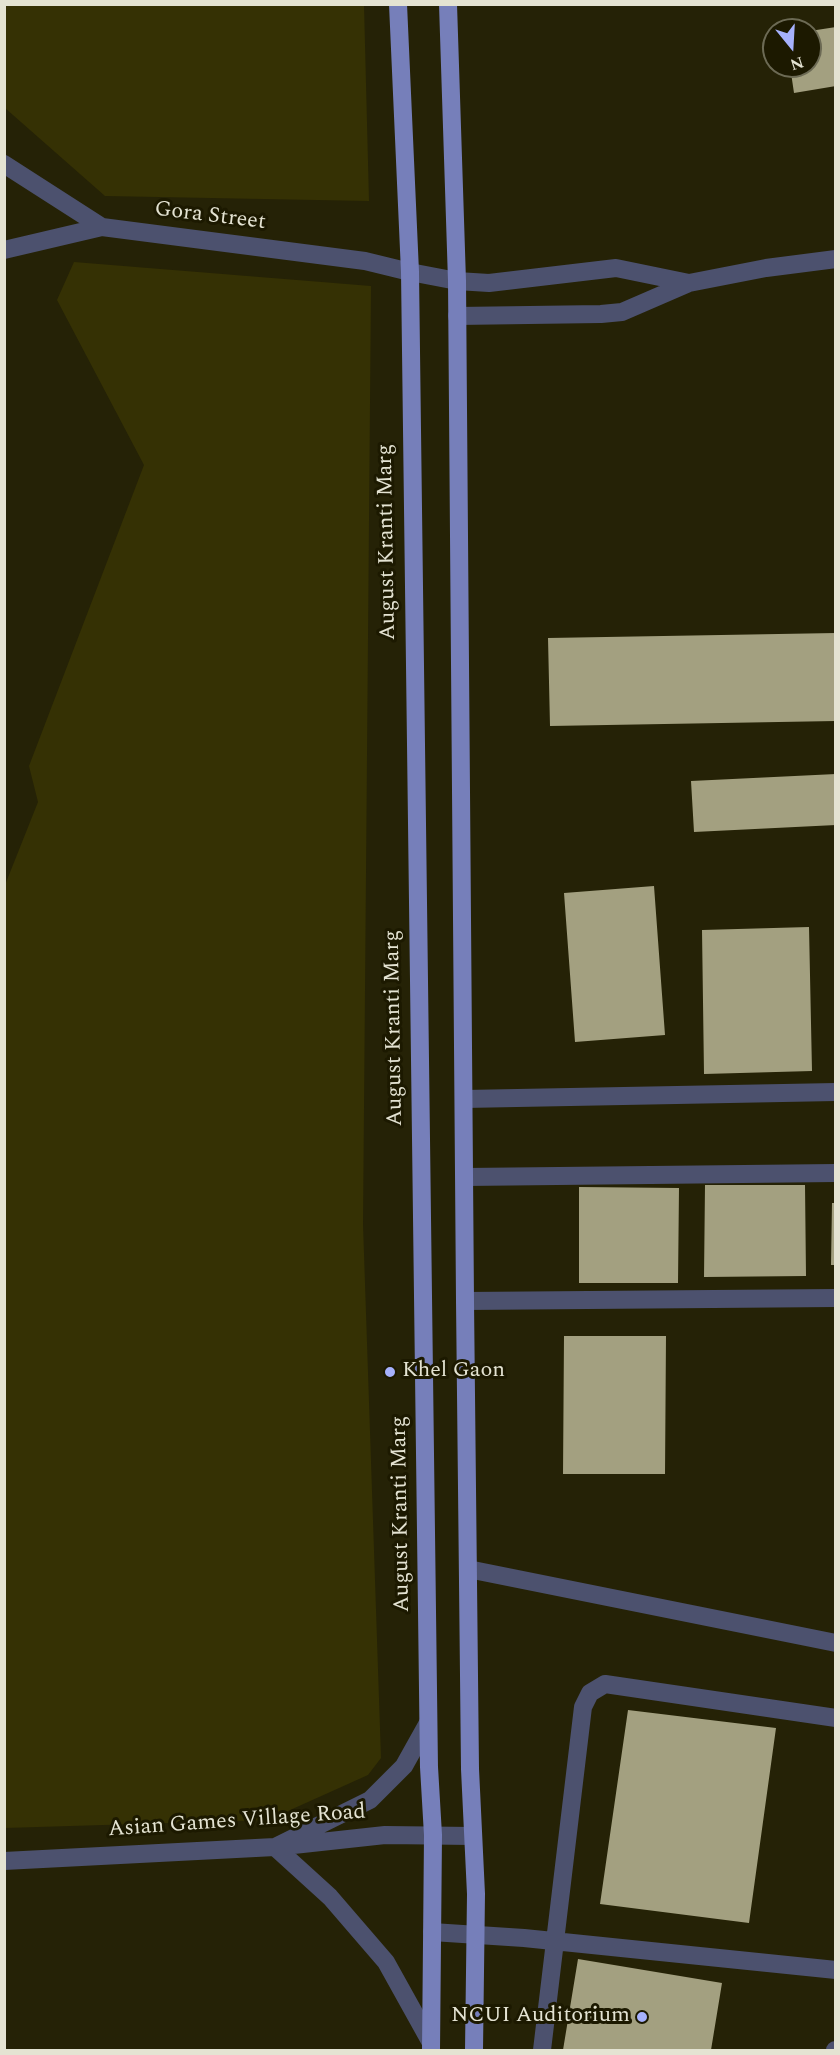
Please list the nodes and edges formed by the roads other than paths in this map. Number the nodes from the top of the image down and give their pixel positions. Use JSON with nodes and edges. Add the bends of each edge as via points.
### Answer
{"nodes":[{"id":1,"x":398,"y":4,"type":"edge"},
{"id":2,"x":448,"y":4,"type":"edge"},
{"id":3,"x":4,"y":164,"type":"edge"},
{"id":4,"x":102,"y":227,"type":"junction"},
{"id":5,"x":4,"y":250,"type":"edge"},
{"id":6,"x":836,"y":259,"type":"edge"},
{"id":7,"x":410,"y":272,"type":"junction"},
{"id":8,"x":457,"y":281,"type":"junction"},
{"id":9,"x":689,"y":283,"type":"junction"},
{"id":10,"x":457,"y":316,"type":"junction"},
{"id":11,"x":836,"y":1092,"type":"edge"},
{"id":12,"x":464,"y":1099,"type":"junction"},
{"id":13,"x":836,"y":1173,"type":"edge"},
{"id":14,"x":465,"y":1177,"type":"junction"},
{"id":15,"x":836,"y":1298,"type":"edge"},
{"id":16,"x":465,"y":1301,"type":"junction"},
{"id":17,"x":468,"y":1569,"type":"junction"},
{"id":18,"x":836,"y":1643,"type":"edge"},
{"id":19,"x":836,"y":1718,"type":"edge"},
{"id":20,"x":428,"y":1723,"type":"junction"},
{"id":21,"x":433,"y":1835,"type":"junction"},
{"id":22,"x":473,"y":1836,"type":"junction"},
{"id":23,"x":275,"y":1847,"type":"junction"},
{"id":24,"x":4,"y":1861,"type":"edge"},
{"id":25,"x":432,"y":1932,"type":"junction"},
{"id":26,"x":475,"y":1933,"type":"junction"},
{"id":27,"x":556,"y":1941,"type":"junction"},
{"id":28,"x":836,"y":1970,"type":"edge"},
{"id":29,"x":431,"y":2047,"type":"edge"},
{"id":30,"x":474,"y":2050,"type":"edge"},
{"id":31,"x":542,"y":2050,"type":"edge"}],
"edges":[{"from":1,"to":7,"type":"main road","name":"August Kranti Marg"},
{"from":2,"to":8,"type":"main road"},
{"from":3,"to":4,"type":"street"},
{"from":4,"to":5,"type":"street","name":"Gora Street"},
{"from":4,"to":7,"type":"street","name":"Gora Street","via":[[365,261]]},
{"from":6,"to":9,"type":"street"},
{"from":7,"to":8,"type":"street","name":"Gora Street"},
{"from":7,"to":20,"type":"main road","name":"August Kranti Marg"},
{"from":8,"to":9,"type":"street","name":"Gora Street","via":[[489,283],[616,268]]},
{"from":8,"to":10,"type":"main road"},
{"from":9,"to":10,"type":"street","via":[[622,312]]},
{"from":10,"to":12,"type":"main road"},
{"from":11,"to":12,"type":"street"},
{"from":12,"to":14,"type":"main road"},
{"from":13,"to":14,"type":"street"},
{"from":14,"to":16,"type":"main road"},
{"from":15,"to":16,"type":"street"},
{"from":16,"to":17,"type":"main road"},
{"from":17,"to":18,"type":"street"},
{"from":17,"to":22,"type":"main road"},
{"from":19,"to":27,"type":"street","via":[[605,1684],[590,1693],[583,1707]]},
{"from":20,"to":21,"type":"main road","name":"August Kranti Marg"},
{"from":20,"to":23,"type":"street","via":[[404,1766],[370,1800]]},
{"from":21,"to":22,"type":"street","name":"Asian Games Village Road"},
{"from":21,"to":23,"type":"street","name":"Asian Games Village Road","via":[[385,1835]]},
{"from":21,"to":25,"type":"main road","name":"August Kranti Marg"},
{"from":22,"to":26,"type":"main road"},
{"from":23,"to":24,"type":"street","name":"Asian Games Village Road"},
{"from":23,"to":29,"type":"street","via":[[330,1897],[386,1962]]},
{"from":25,"to":26,"type":"street"},
{"from":25,"to":29,"type":"main road","name":"August Kranti Marg"},
{"from":26,"to":27,"type":"street"},
{"from":26,"to":30,"type":"main road"},
{"from":27,"to":28,"type":"street"},
{"from":27,"to":31,"type":"street"}]}
